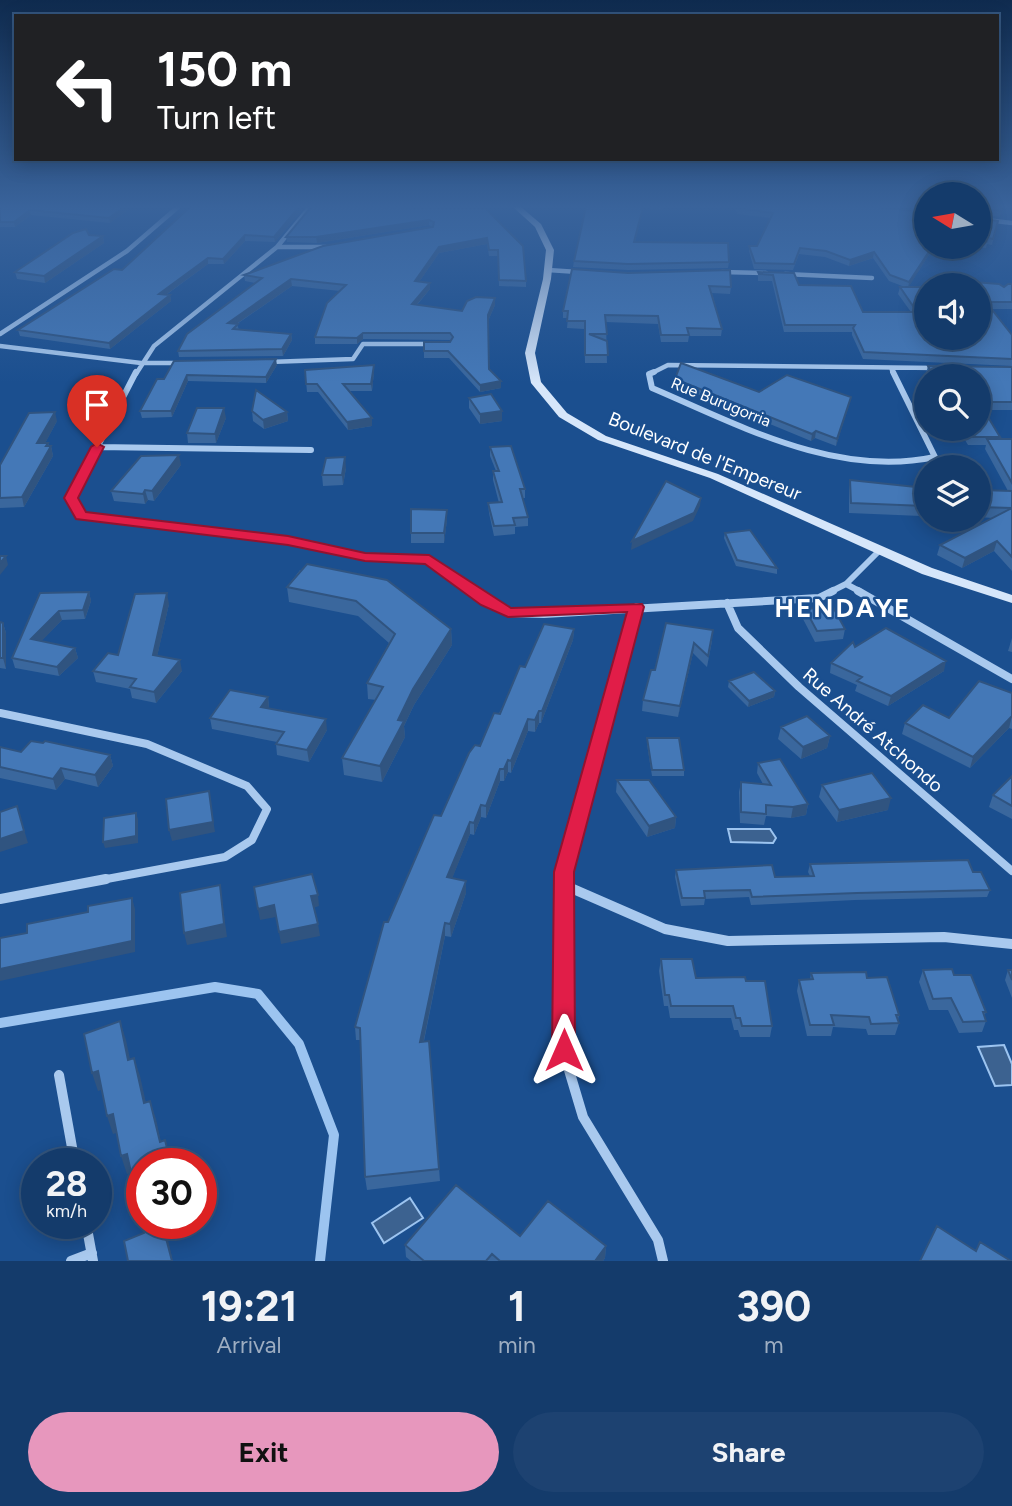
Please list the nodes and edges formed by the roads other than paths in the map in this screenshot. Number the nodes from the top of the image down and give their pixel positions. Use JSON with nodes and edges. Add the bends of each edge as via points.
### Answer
{"nodes":[{"id":1,"x":104,"y":266,"type":"edge"},
{"id":2,"x":254,"y":266,"type":"edge"},
{"id":3,"x":548,"y":266,"type":"edge"},
{"id":4,"x":548,"y":270,"type":"junction"},
{"id":5,"x":709,"y":271,"type":"edge"},
{"id":6,"x":586,"y":273,"type":"edge"},
{"id":7,"x":872,"y":278,"type":"dead end"},
{"id":8,"x":0,"y":334,"type":"edge"},
{"id":9,"x":436,"y":344,"type":"edge"},
{"id":10,"x":0,"y":346,"type":"edge"},
{"id":11,"x":191,"y":362,"type":"edge"},
{"id":12,"x":254,"y":362,"type":"edge"},
{"id":13,"x":141,"y":363,"type":"junction"},
{"id":14,"x":891,"y":368,"type":"junction"},
{"id":15,"x":914,"y":368,"type":"edge"},
{"id":16,"x":97,"y":447,"type":"junction"},
{"id":17,"x":311,"y":450,"type":"dead end"},
{"id":18,"x":880,"y":550,"type":"junction"},
{"id":19,"x":846,"y":584,"type":"junction"},
{"id":20,"x":1012,"y":599,"type":"edge"},
{"id":21,"x":727,"y":603,"type":"junction"},
{"id":22,"x":637,"y":607,"type":"junction"},
{"id":23,"x":1012,"y":679,"type":"edge"},
{"id":24,"x":0,"y":713,"type":"edge"},
{"id":25,"x":1012,"y":872,"type":"edge"},
{"id":26,"x":564,"y":885,"type":"junction"},
{"id":27,"x":0,"y":898,"type":"edge"},
{"id":28,"x":1012,"y":944,"type":"edge"},
{"id":29,"x":59,"y":1075,"type":"dead end"},
{"id":30,"x":72,"y":1148,"type":"edge"},
{"id":31,"x":89,"y":1239,"type":"edge"},
{"id":32,"x":92,"y":1257,"type":"edge"},
{"id":33,"x":71,"y":1261,"type":"edge"},
{"id":34,"x":663,"y":1261,"type":"edge"}],
"edges":[{"from":1,"to":8,"type":"street"},
{"from":2,"to":13,"type":"street","via":[[154,346]]},
{"from":3,"to":4,"type":"main road","name":"Boulevard de l'Empereur"},
{"from":4,"to":6,"type":"street"},
{"from":4,"to":18,"type":"main road","name":"Boulevard de l'Empereur","via":[[530,354],[536,383],[563,415],[602,438],[714,476]]},
{"from":5,"to":7,"type":"street"},
{"from":9,"to":12,"type":"street","via":[[363,344],[353,359]]},
{"from":10,"to":13,"type":"street"},
{"from":11,"to":13,"type":"street"},
{"from":13,"to":16,"type":"street"},
{"from":14,"to":14,"type":"street","name":"Rue Burugorria","via":[[935,457],[914,465],[823,456],[652,388],[649,374],[668,365]]},
{"from":14,"to":15,"type":"street","name":"Rue Burugorria"},
{"from":16,"to":17,"type":"street"},
{"from":16,"to":22,"type":"street","via":[[71,498],[80,516],[288,541],[365,557],[429,559],[508,613]]},
{"from":18,"to":19,"type":"street"},
{"from":18,"to":20,"type":"main road","name":"Boulevard de l'Empereur"},
{"from":19,"to":21,"type":"street","via":[[819,598]]},
{"from":19,"to":23,"type":"street"},
{"from":21,"to":22,"type":"street"},
{"from":21,"to":25,"type":"street","name":"Rue André Atchondo","via":[[738,628],[799,687]]},
{"from":22,"to":26,"type":"street","via":[[580,809]]},
{"from":24,"to":27,"type":"street","via":[[147,744],[247,786],[267,809],[252,841],[225,857]]},
{"from":26,"to":28,"type":"street","via":[[665,929],[729,941],[944,937]]},
{"from":26,"to":34,"type":"street","via":[[564,1050],[583,1116],[658,1240]]},
{"from":29,"to":30,"type":"street"},
{"from":31,"to":32,"type":"street"},
{"from":32,"to":33,"type":"street"}]}
